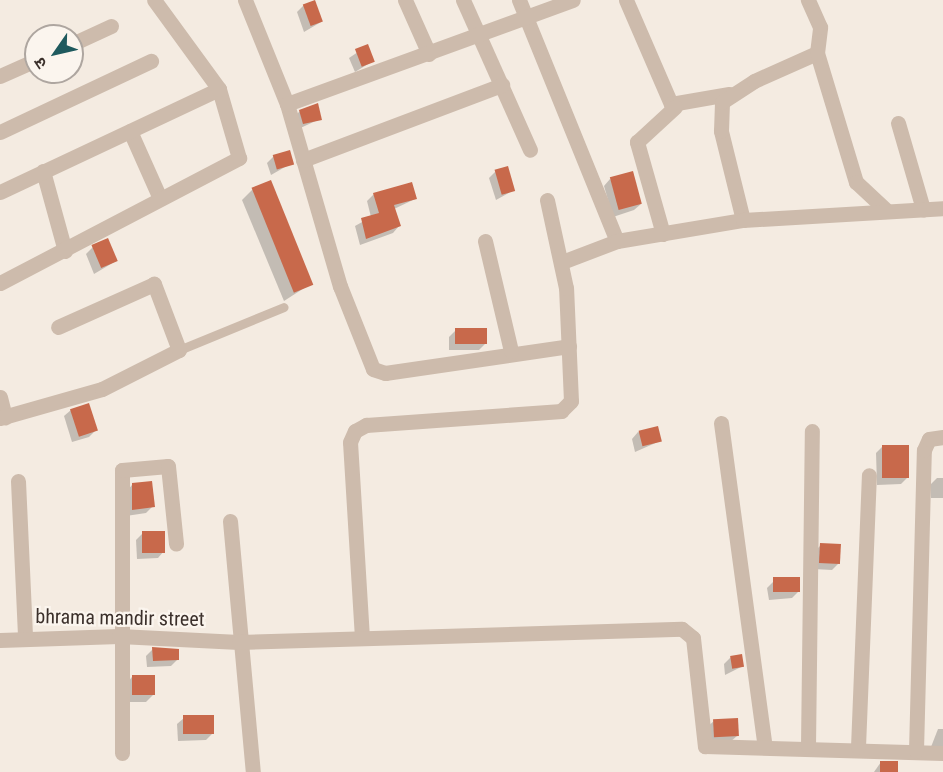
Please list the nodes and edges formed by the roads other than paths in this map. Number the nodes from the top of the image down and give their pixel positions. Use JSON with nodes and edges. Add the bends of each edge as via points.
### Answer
{"nodes":[{"id":1,"x":154,"y":0,"type":"edge"},
{"id":2,"x":405,"y":0,"type":"edge"},
{"id":3,"x":463,"y":0,"type":"edge"},
{"id":4,"x":519,"y":0,"type":"edge"},
{"id":5,"x":573,"y":0,"type":"edge"},
{"id":6,"x":626,"y":0,"type":"edge"},
{"id":7,"x":808,"y":0,"type":"edge"},
{"id":8,"x":248,"y":1,"type":"edge"},
{"id":9,"x":527,"y":16,"type":"junction"},
{"id":10,"x":111,"y":26,"type":"dead end"},
{"id":11,"x":481,"y":34,"type":"junction"},
{"id":12,"x":84,"y":38,"type":"edge"},
{"id":13,"x":817,"y":53,"type":"junction"},
{"id":14,"x":429,"y":54,"type":"junction"},
{"id":15,"x":151,"y":61,"type":"dead end"},
{"id":16,"x":24,"y":65,"type":"edge"},
{"id":17,"x":0,"y":76,"type":"edge"},
{"id":18,"x":502,"y":85,"type":"junction"},
{"id":19,"x":219,"y":88,"type":"junction"},
{"id":20,"x":729,"y":94,"type":"junction"},
{"id":21,"x":287,"y":104,"type":"junction"},
{"id":22,"x":675,"y":107,"type":"junction"},
{"id":23,"x":898,"y":123,"type":"dead end"},
{"id":24,"x":130,"y":131,"type":"junction"},
{"id":25,"x":0,"y":132,"type":"edge"},
{"id":26,"x":530,"y":150,"type":"dead end"},
{"id":27,"x":303,"y":160,"type":"junction"},
{"id":28,"x":43,"y":171,"type":"junction"},
{"id":29,"x":0,"y":192,"type":"edge"},
{"id":30,"x":159,"y":196,"type":"junction"},
{"id":31,"x":547,"y":200,"type":"dead end"},
{"id":32,"x":943,"y":208,"type":"edge"},
{"id":33,"x":923,"y":209,"type":"junction"},
{"id":34,"x":885,"y":210,"type":"junction"},
{"id":35,"x":743,"y":220,"type":"junction"},
{"id":36,"x":663,"y":234,"type":"junction"},
{"id":37,"x":486,"y":241,"type":"dead end"},
{"id":38,"x":617,"y":242,"type":"junction"},
{"id":39,"x":65,"y":251,"type":"junction"},
{"id":40,"x":562,"y":262,"type":"junction"},
{"id":41,"x":0,"y":283,"type":"edge"},
{"id":42,"x":284,"y":307,"type":"dead end"},
{"id":43,"x":58,"y":327,"type":"dead end"},
{"id":44,"x":569,"y":346,"type":"junction"},
{"id":45,"x":179,"y":350,"type":"junction"},
{"id":46,"x":511,"y":351,"type":"junction"},
{"id":47,"x":0,"y":397,"type":"edge"},
{"id":48,"x":2,"y":418,"type":"edge"},
{"id":49,"x":721,"y":423,"type":"dead end"},
{"id":50,"x":812,"y":431,"type":"dead end"},
{"id":51,"x":943,"y":437,"type":"edge"},
{"id":52,"x":869,"y":475,"type":"dead end"},
{"id":53,"x":18,"y":481,"type":"dead end"},
{"id":54,"x":231,"y":521,"type":"dead end"},
{"id":55,"x":176,"y":544,"type":"dead end"},
{"id":56,"x":119,"y":636,"type":"junction"},
{"id":57,"x":25,"y":638,"type":"junction"},
{"id":58,"x":362,"y":638,"type":"junction"},
{"id":59,"x":0,"y":640,"type":"edge"},
{"id":60,"x":239,"y":642,"type":"junction"},
{"id":61,"x":808,"y":746,"type":"junction"},
{"id":62,"x":765,"y":747,"type":"junction"},
{"id":63,"x":858,"y":747,"type":"junction"},
{"id":64,"x":916,"y":752,"type":"junction"},
{"id":65,"x":122,"y":753,"type":"dead end"},
{"id":66,"x":943,"y":753,"type":"edge"},
{"id":67,"x":253,"y":772,"type":"edge"}],
"edges":[{"from":1,"to":19,"type":"street"},
{"from":2,"to":14,"type":"street"},
{"from":3,"to":11,"type":"street"},
{"from":4,"to":9,"type":"street"},
{"from":5,"to":9,"type":"street"},
{"from":6,"to":22,"type":"street","via":[[664,95]]},
{"from":7,"to":13,"type":"street","via":[[819,27]]},
{"from":8,"to":21,"type":"street"},
{"from":9,"to":11,"type":"street"},
{"from":9,"to":38,"type":"street"},
{"from":10,"to":12,"type":"street"},
{"from":11,"to":14,"type":"street"},
{"from":11,"to":18,"type":"street"},
{"from":13,"to":20,"type":"street"},
{"from":13,"to":34,"type":"street","via":[[856,182]]},
{"from":14,"to":21,"type":"street"},
{"from":15,"to":25,"type":"street"},
{"from":16,"to":17,"type":"street"},
{"from":18,"to":26,"type":"street"},
{"from":18,"to":27,"type":"street"},
{"from":19,"to":24,"type":"street"},
{"from":19,"to":30,"type":"street","via":[[239,158]]},
{"from":20,"to":22,"type":"street"},
{"from":20,"to":35,"type":"street","via":[[722,102],[721,131]]},
{"from":21,"to":27,"type":"street"},
{"from":22,"to":36,"type":"street","via":[[637,142]]},
{"from":23,"to":33,"type":"street"},
{"from":24,"to":28,"type":"street"},
{"from":24,"to":30,"type":"street"},
{"from":27,"to":46,"type":"street","via":[[340,286],[373,369],[385,373]]},
{"from":28,"to":29,"type":"street"},
{"from":28,"to":39,"type":"street"},
{"from":30,"to":39,"type":"street"},
{"from":31,"to":40,"type":"street"},
{"from":32,"to":33,"type":"street"},
{"from":33,"to":34,"type":"street"},
{"from":34,"to":35,"type":"street"},
{"from":35,"to":36,"type":"street"},
{"from":36,"to":38,"type":"street"},
{"from":37,"to":46,"type":"street"},
{"from":38,"to":40,"type":"street"},
{"from":39,"to":41,"type":"street"},
{"from":40,"to":44,"type":"street"},
{"from":42,"to":45,"type":"lane"},
{"from":43,"to":45,"type":"street","via":[[154,284]]},
{"from":44,"to":46,"type":"street"},
{"from":44,"to":58,"type":"street","via":[[572,401],[561,411],[366,425],[355,431],[350,442]]},
{"from":45,"to":48,"type":"street","via":[[102,389]]},
{"from":47,"to":48,"type":"street"},
{"from":49,"to":62,"type":"street"},
{"from":50,"to":61,"type":"street"},
{"from":51,"to":64,"type":"street","via":[[929,439],[924,450]]},
{"from":52,"to":63,"type":"street"},
{"from":53,"to":57,"type":"street"},
{"from":54,"to":60,"type":"street"},
{"from":55,"to":56,"type":"street","via":[[168,466],[122,470]]},
{"from":56,"to":57,"type":"street","name":"bhrama mandir street"},
{"from":56,"to":60,"type":"street","name":"bhrama mandir street"},
{"from":56,"to":65,"type":"street"},
{"from":57,"to":59,"type":"street","name":"bhrama mandir street"},
{"from":58,"to":60,"type":"street","name":"bhrama mandir street"},
{"from":58,"to":62,"type":"street","name":"bhrama mandir street","via":[[682,629],[693,638],[705,746]]},
{"from":60,"to":67,"type":"street"},
{"from":61,"to":62,"type":"street"},
{"from":61,"to":63,"type":"street"},
{"from":63,"to":64,"type":"street"},
{"from":64,"to":66,"type":"street"}]}
